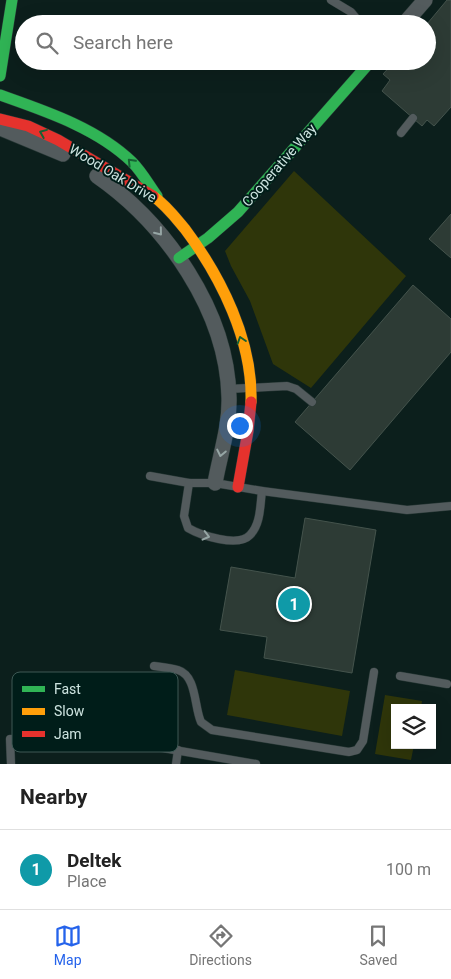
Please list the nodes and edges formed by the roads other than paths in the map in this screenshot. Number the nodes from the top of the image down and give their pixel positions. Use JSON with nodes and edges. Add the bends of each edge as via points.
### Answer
{"nodes":[{"id":1,"x":12,"y":0,"type":"edge"},
{"id":2,"x":331,"y":0,"type":"edge"},
{"id":3,"x":425,"y":0,"type":"edge"},
{"id":4,"x":354,"y":15,"type":"edge"},
{"id":5,"x":412,"y":15,"type":"edge"},
{"id":6,"x":363,"y":70,"type":"edge"},
{"id":7,"x":0,"y":76,"type":"edge"},
{"id":8,"x":0,"y":95,"type":"edge"},
{"id":9,"x":413,"y":118,"type":"dead end"},
{"id":10,"x":0,"y":120,"type":"edge"},
{"id":11,"x":0,"y":128,"type":"edge"},
{"id":12,"x":401,"y":132,"type":"dead end"},
{"id":13,"x":160,"y":201,"type":"junction"},
{"id":14,"x":197,"y":246,"type":"junction"},
{"id":15,"x":179,"y":258,"type":"junction"},
{"id":16,"x":250,"y":387,"type":"junction"},
{"id":17,"x":229,"y":389,"type":"junction"},
{"id":18,"x":312,"y":402,"type":"dead end"},
{"id":19,"x":150,"y":476,"type":"dead end"},
{"id":20,"x":189,"y":483,"type":"junction"},
{"id":21,"x":215,"y":483,"type":"junction"},
{"id":22,"x":238,"y":487,"type":"junction"},
{"id":23,"x":262,"y":491,"type":"junction"},
{"id":24,"x":451,"y":506,"type":"edge"},
{"id":25,"x":154,"y":666,"type":"dead end"},
{"id":26,"x":374,"y":672,"type":"dead end"},
{"id":27,"x":400,"y":676,"type":"dead end"},
{"id":28,"x":447,"y":684,"type":"dead end"},
{"id":29,"x":12,"y":739,"type":"edge"},
{"id":30,"x":178,"y":750,"type":"edge"},
{"id":31,"x":11,"y":764,"type":"edge"},
{"id":32,"x":256,"y":764,"type":"edge"}],
"edges":[{"from":1,"to":7,"type":"street"},
{"from":2,"to":4,"type":"lane"},
{"from":3,"to":5,"type":"street"},
{"from":6,"to":14,"type":"street","name":"Cooperative Way","via":[[238,212]]},
{"from":13,"to":8,"type":"street","one_way":true,"via":[[132,162],[114,148],[61,118]]},
{"from":9,"to":12,"type":"lane"},
{"from":13,"to":10,"type":"street","name":"Wood Oak Drive","one_way":true,"via":[[61,141]]},
{"from":11,"to":15,"type":"street","name":"Wood Oak Drive","one_way":true,"via":[[58,152],[104,180],[145,215]]},
{"from":13,"to":14,"type":"street","name":"Wood Oak Drive"},
{"from":14,"to":15,"type":"street","name":"Cooperative Way"},
{"from":16,"to":14,"type":"street","name":"Wood Oak Drive","one_way":true,"via":[[247,359],[237,328],[225,297]]},
{"from":15,"to":17,"type":"street","name":"Wood Oak Drive","via":[[208,311],[225,362]]},
{"from":16,"to":17,"type":"lane"},
{"from":16,"to":18,"type":"lane","via":[[287,386]]},
{"from":16,"to":22,"type":"street","name":"Wood Oak Drive","via":[[249,422]]},
{"from":17,"to":21,"type":"street","name":"Wood Oak Drive","one_way":true,"via":[[226,427]]},
{"from":19,"to":20,"type":"lane"},
{"from":20,"to":21,"type":"lane"},
{"from":20,"to":23,"type":"lane","one_way":true,"via":[[184,516],[188,528],[197,534],[225,540],[243,540],[250,535],[258,522]]},
{"from":21,"to":22,"type":"lane"},
{"from":22,"to":23,"type":"lane"},
{"from":23,"to":24,"type":"lane","via":[[406,510]]},
{"from":25,"to":26,"type":"lane","via":[[178,670],[186,675],[201,722],[212,730],[353,752],[363,741]]},
{"from":27,"to":28,"type":"lane"},
{"from":29,"to":31,"type":"lane"},
{"from":30,"to":32,"type":"lane"}]}
